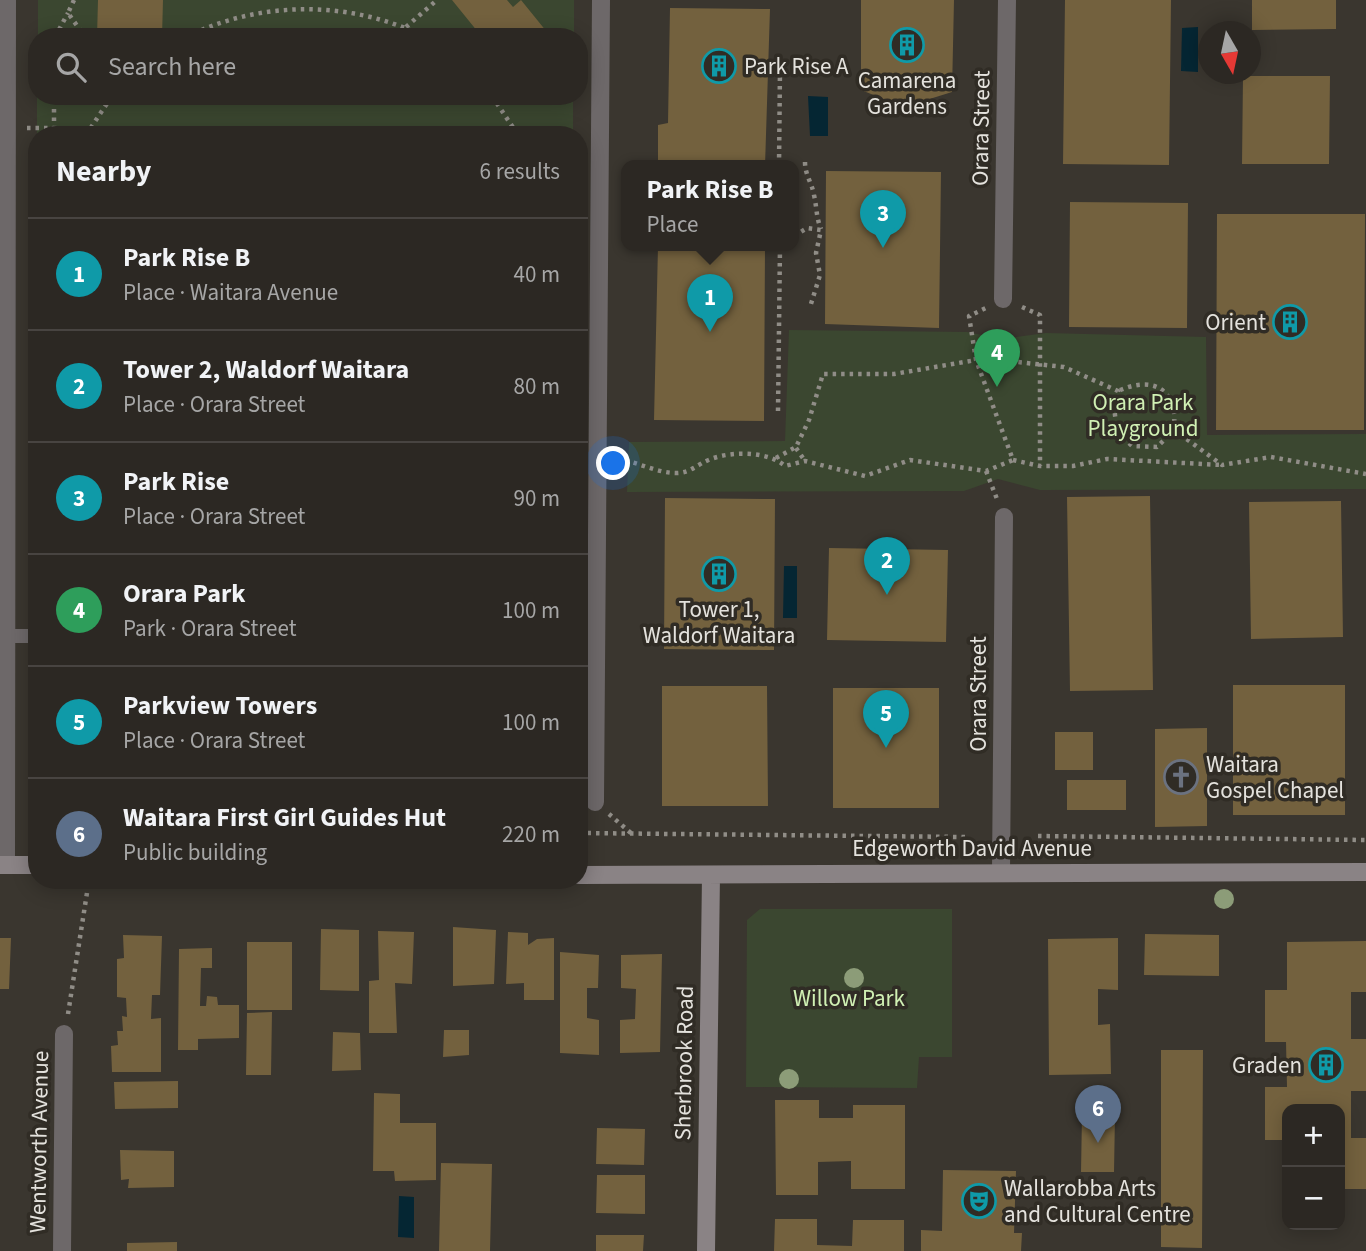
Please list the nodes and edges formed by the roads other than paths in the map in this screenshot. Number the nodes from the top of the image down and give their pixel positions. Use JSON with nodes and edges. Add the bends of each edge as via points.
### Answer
{"nodes":[{"id":1,"x":7,"y":0,"type":"edge"},
{"id":2,"x":601,"y":0,"type":"edge"},
{"id":3,"x":1007,"y":0,"type":"edge"},
{"id":4,"x":1003,"y":299,"type":"road end"},
{"id":5,"x":1004,"y":517,"type":"road end"},
{"id":6,"x":5,"y":636,"type":"junction"},
{"id":7,"x":28,"y":636,"type":"edge"},
{"id":8,"x":595,"y":802,"type":"road end"},
{"id":9,"x":3,"y":865,"type":"edge"},
{"id":10,"x":28,"y":865,"type":"edge"},
{"id":11,"x":1001,"y":872,"type":"junction"},
{"id":12,"x":1366,"y":872,"type":"edge"},
{"id":13,"x":588,"y":875,"type":"edge"},
{"id":14,"x":711,"y":875,"type":"junction"},
{"id":15,"x":64,"y":1034,"type":"road end"},
{"id":16,"x":62,"y":1251,"type":"edge"},
{"id":17,"x":706,"y":1251,"type":"edge"}],
"edges":[{"from":1,"to":6,"type":"street"},
{"from":2,"to":8,"type":"street"},
{"from":3,"to":4,"type":"street","name":"Orara Street"},
{"from":5,"to":11,"type":"street","name":"Orara Street"},
{"from":6,"to":7,"type":"lane"},
{"from":6,"to":9,"type":"street"},
{"from":9,"to":10,"type":"main road"},
{"from":11,"to":12,"type":"main road","name":"Edgeworth David Avenue"},
{"from":11,"to":14,"type":"main road","name":"Edgeworth David Avenue"},
{"from":13,"to":14,"type":"main road","name":"Edgeworth David Avenue"},
{"from":14,"to":17,"type":"main road","name":"Sherbrook Road"},
{"from":15,"to":16,"type":"street","name":"Wentworth Avenue"}]}
